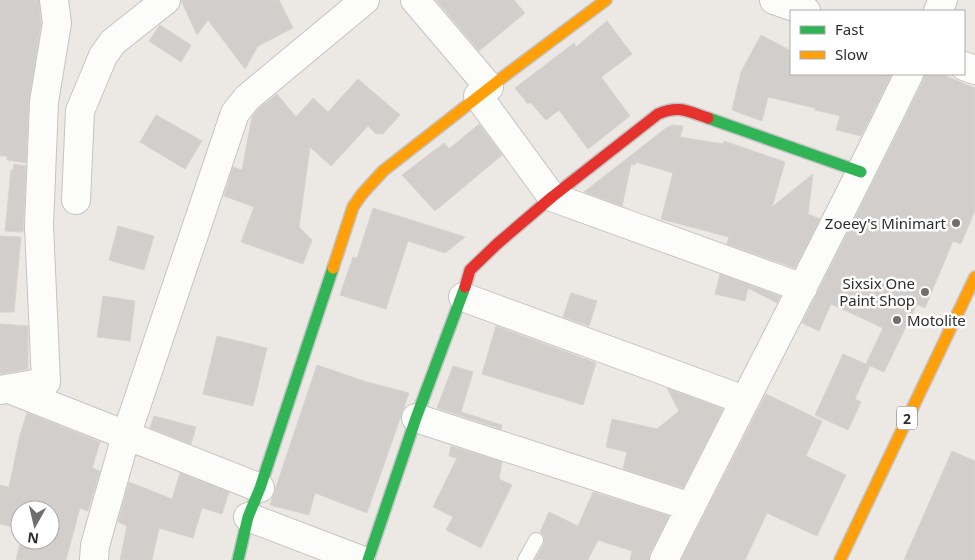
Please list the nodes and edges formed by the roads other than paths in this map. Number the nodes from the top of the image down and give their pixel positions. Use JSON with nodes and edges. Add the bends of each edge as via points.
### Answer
{"nodes":[{"id":1,"x":54,"y":0,"type":"edge"},
{"id":2,"x":166,"y":0,"type":"edge"},
{"id":3,"x":365,"y":0,"type":"edge"},
{"id":4,"x":415,"y":0,"type":"edge"},
{"id":5,"x":606,"y":0,"type":"edge"},
{"id":6,"x":774,"y":0,"type":"edge"},
{"id":7,"x":803,"y":10,"type":"edge"},
{"id":8,"x":909,"y":75,"type":"edge"},
{"id":9,"x":483,"y":91,"type":"junction"},
{"id":10,"x":861,"y":172,"type":"junction"},
{"id":11,"x":552,"y":197,"type":"junction"},
{"id":12,"x":76,"y":200,"type":"dead end"},
{"id":13,"x":975,"y":276,"type":"edge"},
{"id":14,"x":803,"y":288,"type":"junction"},
{"id":15,"x":463,"y":297,"type":"junction"},
{"id":16,"x":0,"y":390,"type":"edge"},
{"id":17,"x":744,"y":400,"type":"junction"},
{"id":18,"x":416,"y":418,"type":"junction"},
{"id":19,"x":126,"y":436,"type":"junction"},
{"id":20,"x":260,"y":488,"type":"junction"},
{"id":21,"x":691,"y":506,"type":"junction"},
{"id":22,"x":248,"y":517,"type":"junction"},
{"id":23,"x":536,"y":540,"type":"dead end"},
{"id":24,"x":94,"y":560,"type":"edge"},
{"id":25,"x":238,"y":560,"type":"edge"},
{"id":26,"x":361,"y":560,"type":"edge"},
{"id":27,"x":368,"y":560,"type":"edge"},
{"id":28,"x":525,"y":560,"type":"edge"},
{"id":29,"x":664,"y":560,"type":"edge"},
{"id":30,"x":840,"y":560,"type":"edge"}],
"edges":[{"from":1,"to":16,"type":"street","via":[[57,23],[44,102],[39,226],[46,382]]},
{"from":2,"to":12,"type":"street","via":[[113,42],[102,56],[80,111]]},
{"from":3,"to":19,"type":"street","via":[[247,98],[235,113]]},
{"from":4,"to":9,"type":"street"},
{"from":5,"to":9,"type":"main road"},
{"from":6,"to":7,"type":"street"},
{"from":8,"to":10,"type":"street"},
{"from":9,"to":11,"type":"street"},
{"from":9,"to":20,"type":"main road","via":[[362,192],[353,207]]},
{"from":10,"to":11,"type":"main road","via":[[681,109],[670,109],[658,114]]},
{"from":10,"to":14,"type":"street"},
{"from":11,"to":14,"type":"street"},
{"from":11,"to":15,"type":"main road","via":[[470,270]]},
{"from":13,"to":30,"type":"main road","number":"2"},
{"from":14,"to":17,"type":"street"},
{"from":15,"to":17,"type":"street"},
{"from":15,"to":18,"type":"main road"},
{"from":16,"to":19,"type":"street","via":[[10,389]]},
{"from":17,"to":21,"type":"street"},
{"from":18,"to":21,"type":"street"},
{"from":18,"to":27,"type":"main road"},
{"from":19,"to":20,"type":"street"},
{"from":19,"to":24,"type":"street","via":[[95,546]]},
{"from":20,"to":22,"type":"main road"},
{"from":21,"to":29,"type":"street"},
{"from":22,"to":25,"type":"main road"},
{"from":22,"to":26,"type":"street"},
{"from":23,"to":28,"type":"lane"}]}
